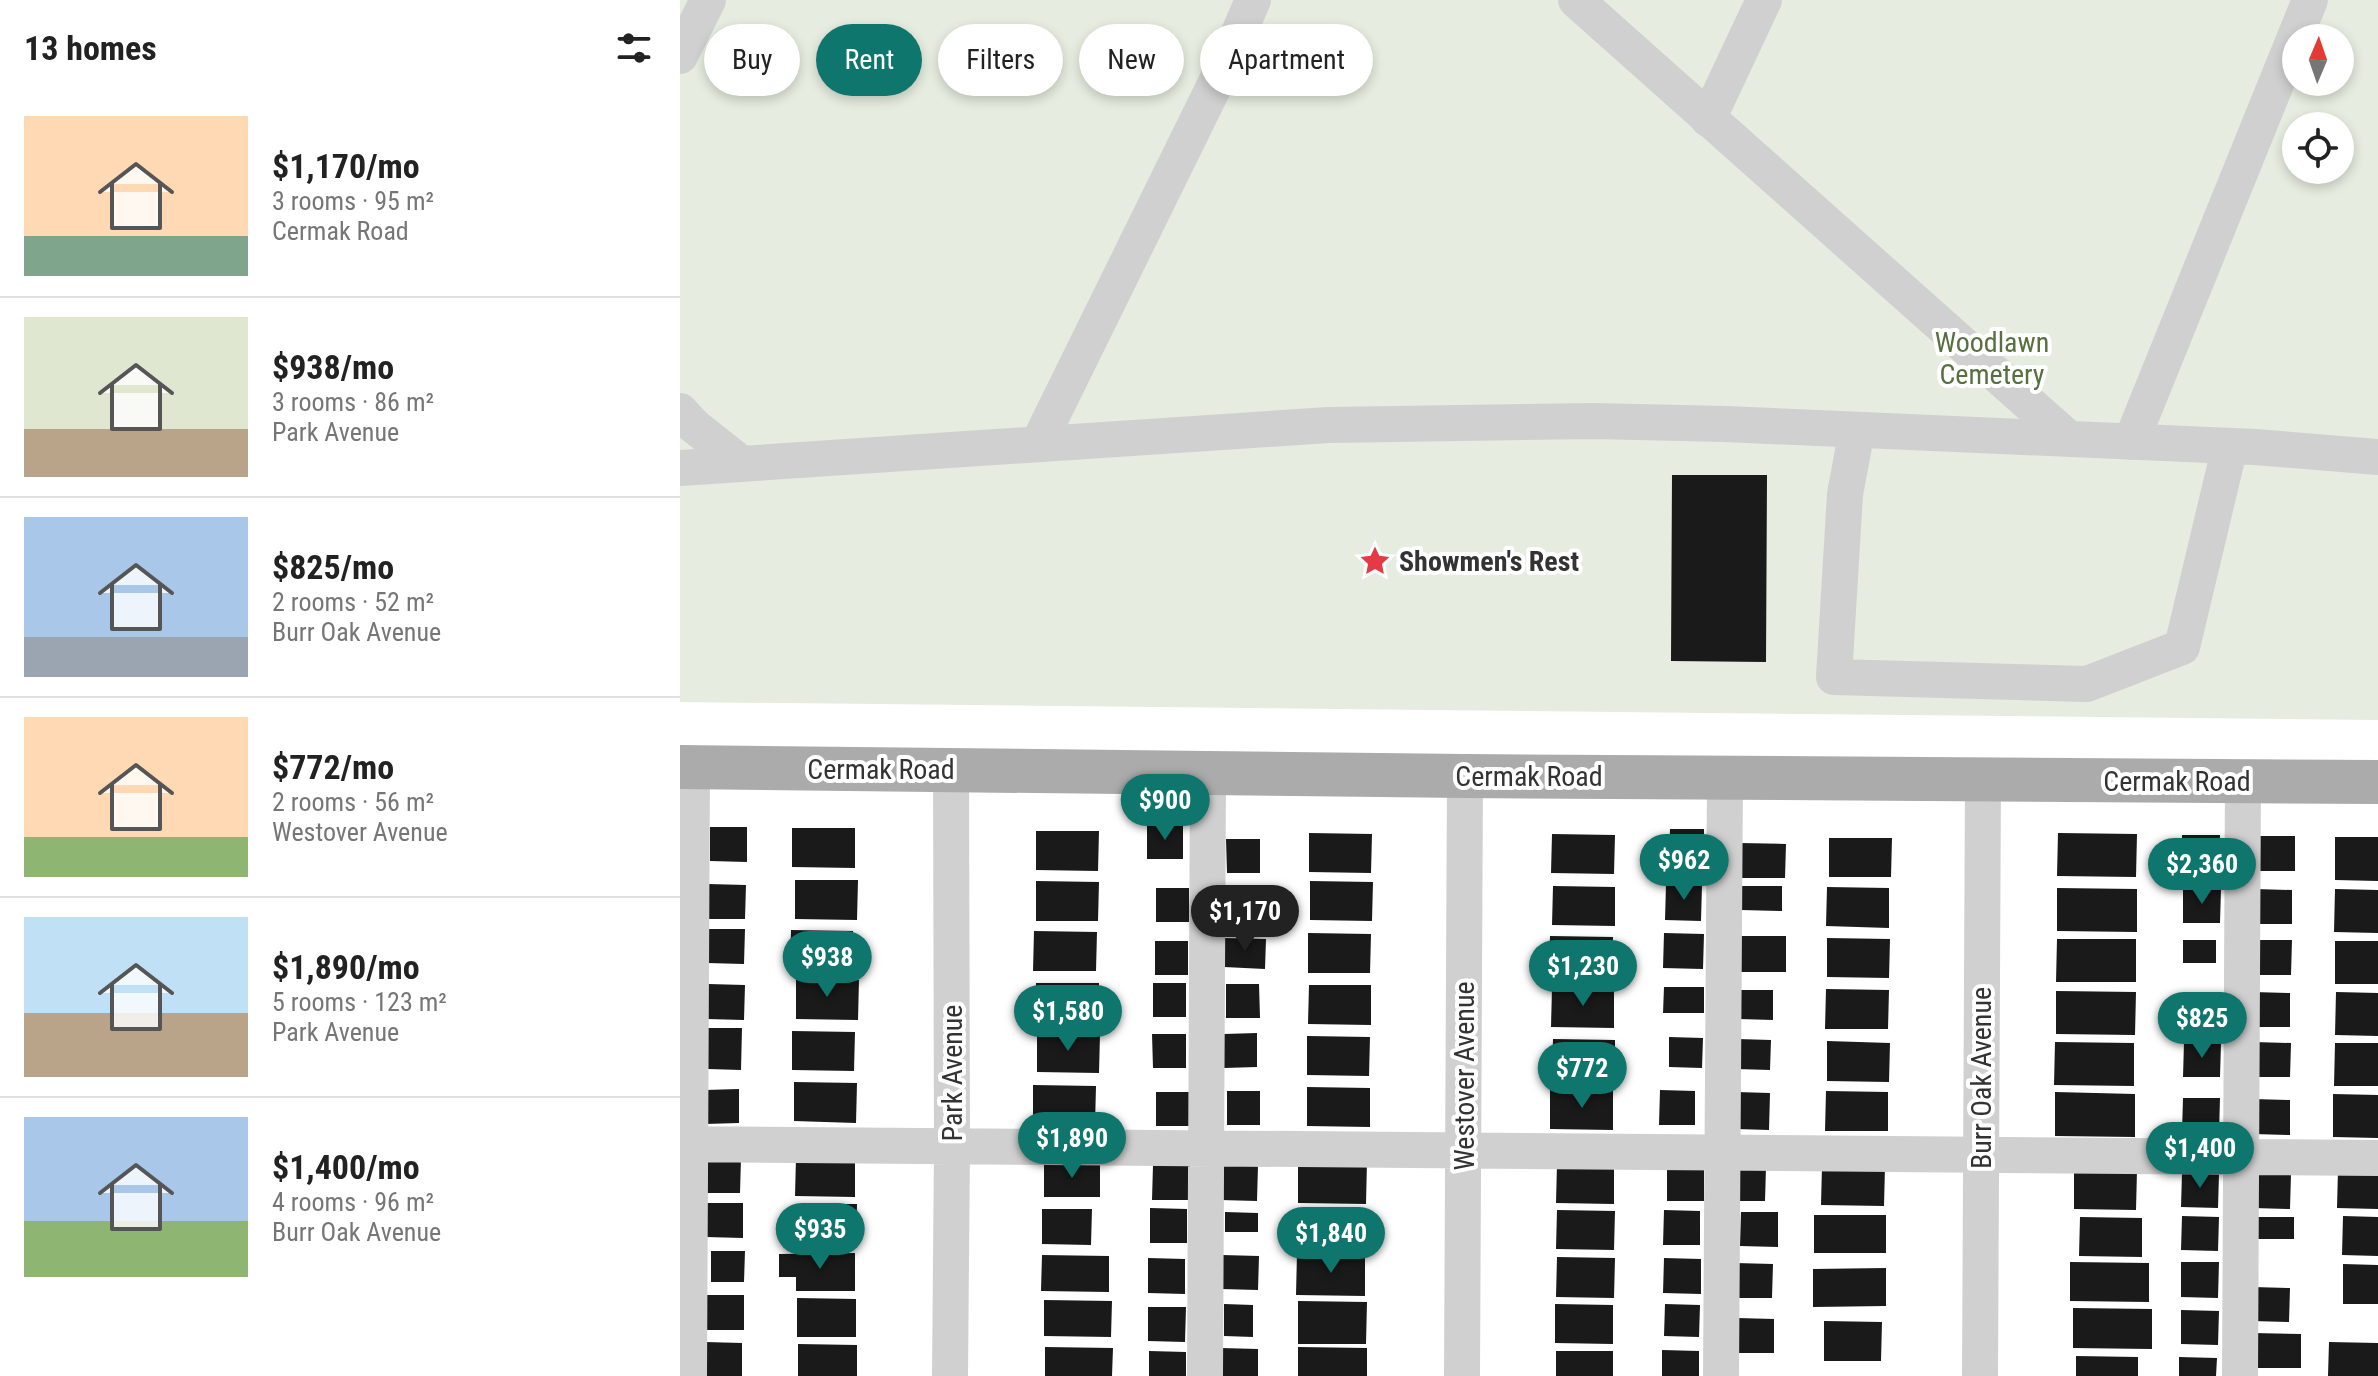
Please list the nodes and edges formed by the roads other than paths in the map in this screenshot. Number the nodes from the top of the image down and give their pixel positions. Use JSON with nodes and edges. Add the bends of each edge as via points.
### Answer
{"nodes":[{"id":1,"x":708,"y":0,"type":"edge"},
{"id":2,"x":1253,"y":0,"type":"edge"},
{"id":3,"x":1576,"y":0,"type":"edge"},
{"id":4,"x":1764,"y":0,"type":"edge"},
{"id":5,"x":2310,"y":0,"type":"edge"},
{"id":6,"x":680,"y":56,"type":"edge"},
{"id":7,"x":1708,"y":119,"type":"junction"},
{"id":8,"x":680,"y":411,"type":"edge"},
{"id":9,"x":1857,"y":430,"type":"junction"},
{"id":10,"x":2069,"y":439,"type":"junction"},
{"id":11,"x":2131,"y":442,"type":"junction"},
{"id":12,"x":1038,"y":444,"type":"junction"},
{"id":13,"x":2230,"y":446,"type":"junction"},
{"id":14,"x":2378,"y":457,"type":"edge"},
{"id":15,"x":742,"y":464,"type":"junction"},
{"id":16,"x":680,"y":468,"type":"edge"},
{"id":17,"x":686,"y":767,"type":"edge"},
{"id":18,"x":951,"y":770,"type":"junction"},
{"id":19,"x":1208,"y":772,"type":"junction"},
{"id":20,"x":1465,"y":776,"type":"junction"},
{"id":21,"x":1725,"y":777,"type":"junction"},
{"id":22,"x":1983,"y":779,"type":"junction"},
{"id":23,"x":2243,"y":781,"type":"junction"},
{"id":24,"x":2378,"y":782,"type":"edge"},
{"id":25,"x":685,"y":1144,"type":"edge"},
{"id":26,"x":952,"y":1146,"type":"junction"},
{"id":27,"x":1207,"y":1148,"type":"junction"},
{"id":28,"x":1463,"y":1150,"type":"junction"},
{"id":29,"x":1722,"y":1152,"type":"junction"},
{"id":30,"x":1981,"y":1154,"type":"junction"},
{"id":31,"x":2241,"y":1157,"type":"junction"},
{"id":32,"x":2378,"y":1158,"type":"edge"},
{"id":33,"x":689,"y":1376,"type":"edge"},
{"id":34,"x":950,"y":1376,"type":"edge"},
{"id":35,"x":1205,"y":1376,"type":"edge"},
{"id":36,"x":1462,"y":1376,"type":"edge"},
{"id":37,"x":1721,"y":1376,"type":"edge"},
{"id":38,"x":1980,"y":1376,"type":"edge"},
{"id":39,"x":2240,"y":1376,"type":"edge"}],
"edges":[{"from":1,"to":6,"type":"street"},
{"from":2,"to":12,"type":"street"},
{"from":3,"to":7,"type":"street"},
{"from":4,"to":7,"type":"street"},
{"from":5,"to":11,"type":"street"},
{"from":7,"to":10,"type":"street"},
{"from":8,"to":15,"type":"street"},
{"from":9,"to":10,"type":"street"},
{"from":9,"to":12,"type":"street","via":[[1593,421],[1328,425]]},
{"from":9,"to":13,"type":"street","via":[[1845,494],[1834,677],[2087,684],[2182,647]]},
{"from":10,"to":11,"type":"street"},
{"from":11,"to":13,"type":"street"},
{"from":12,"to":15,"type":"street"},
{"from":13,"to":14,"type":"street"},
{"from":15,"to":16,"type":"street"},
{"from":17,"to":18,"type":"main road","name":"Cermak Road"},
{"from":17,"to":25,"type":"street"},
{"from":18,"to":19,"type":"main road","name":"Cermak Road"},
{"from":18,"to":26,"type":"street","name":"Park Avenue"},
{"from":19,"to":20,"type":"main road","name":"Cermak Road"},
{"from":19,"to":27,"type":"street"},
{"from":20,"to":21,"type":"main road","name":"Cermak Road"},
{"from":20,"to":28,"type":"street","name":"Westover Avenue"},
{"from":21,"to":22,"type":"main road","name":"Cermak Road"},
{"from":21,"to":29,"type":"street"},
{"from":22,"to":23,"type":"main road","name":"Cermak Road"},
{"from":22,"to":30,"type":"street","name":"Burr Oak Avenue"},
{"from":23,"to":24,"type":"main road","name":"Cermak Road"},
{"from":23,"to":31,"type":"street"},
{"from":25,"to":26,"type":"street"},
{"from":25,"to":33,"type":"street"},
{"from":26,"to":27,"type":"street"},
{"from":26,"to":34,"type":"street","name":"Park Avenue"},
{"from":27,"to":28,"type":"street"},
{"from":27,"to":35,"type":"street"},
{"from":28,"to":29,"type":"street"},
{"from":28,"to":36,"type":"street","name":"Westover Avenue"},
{"from":29,"to":30,"type":"street"},
{"from":29,"to":37,"type":"street"},
{"from":30,"to":31,"type":"street"},
{"from":30,"to":38,"type":"street","name":"Burr Oak Avenue"},
{"from":31,"to":32,"type":"street"},
{"from":31,"to":39,"type":"street"}]}
